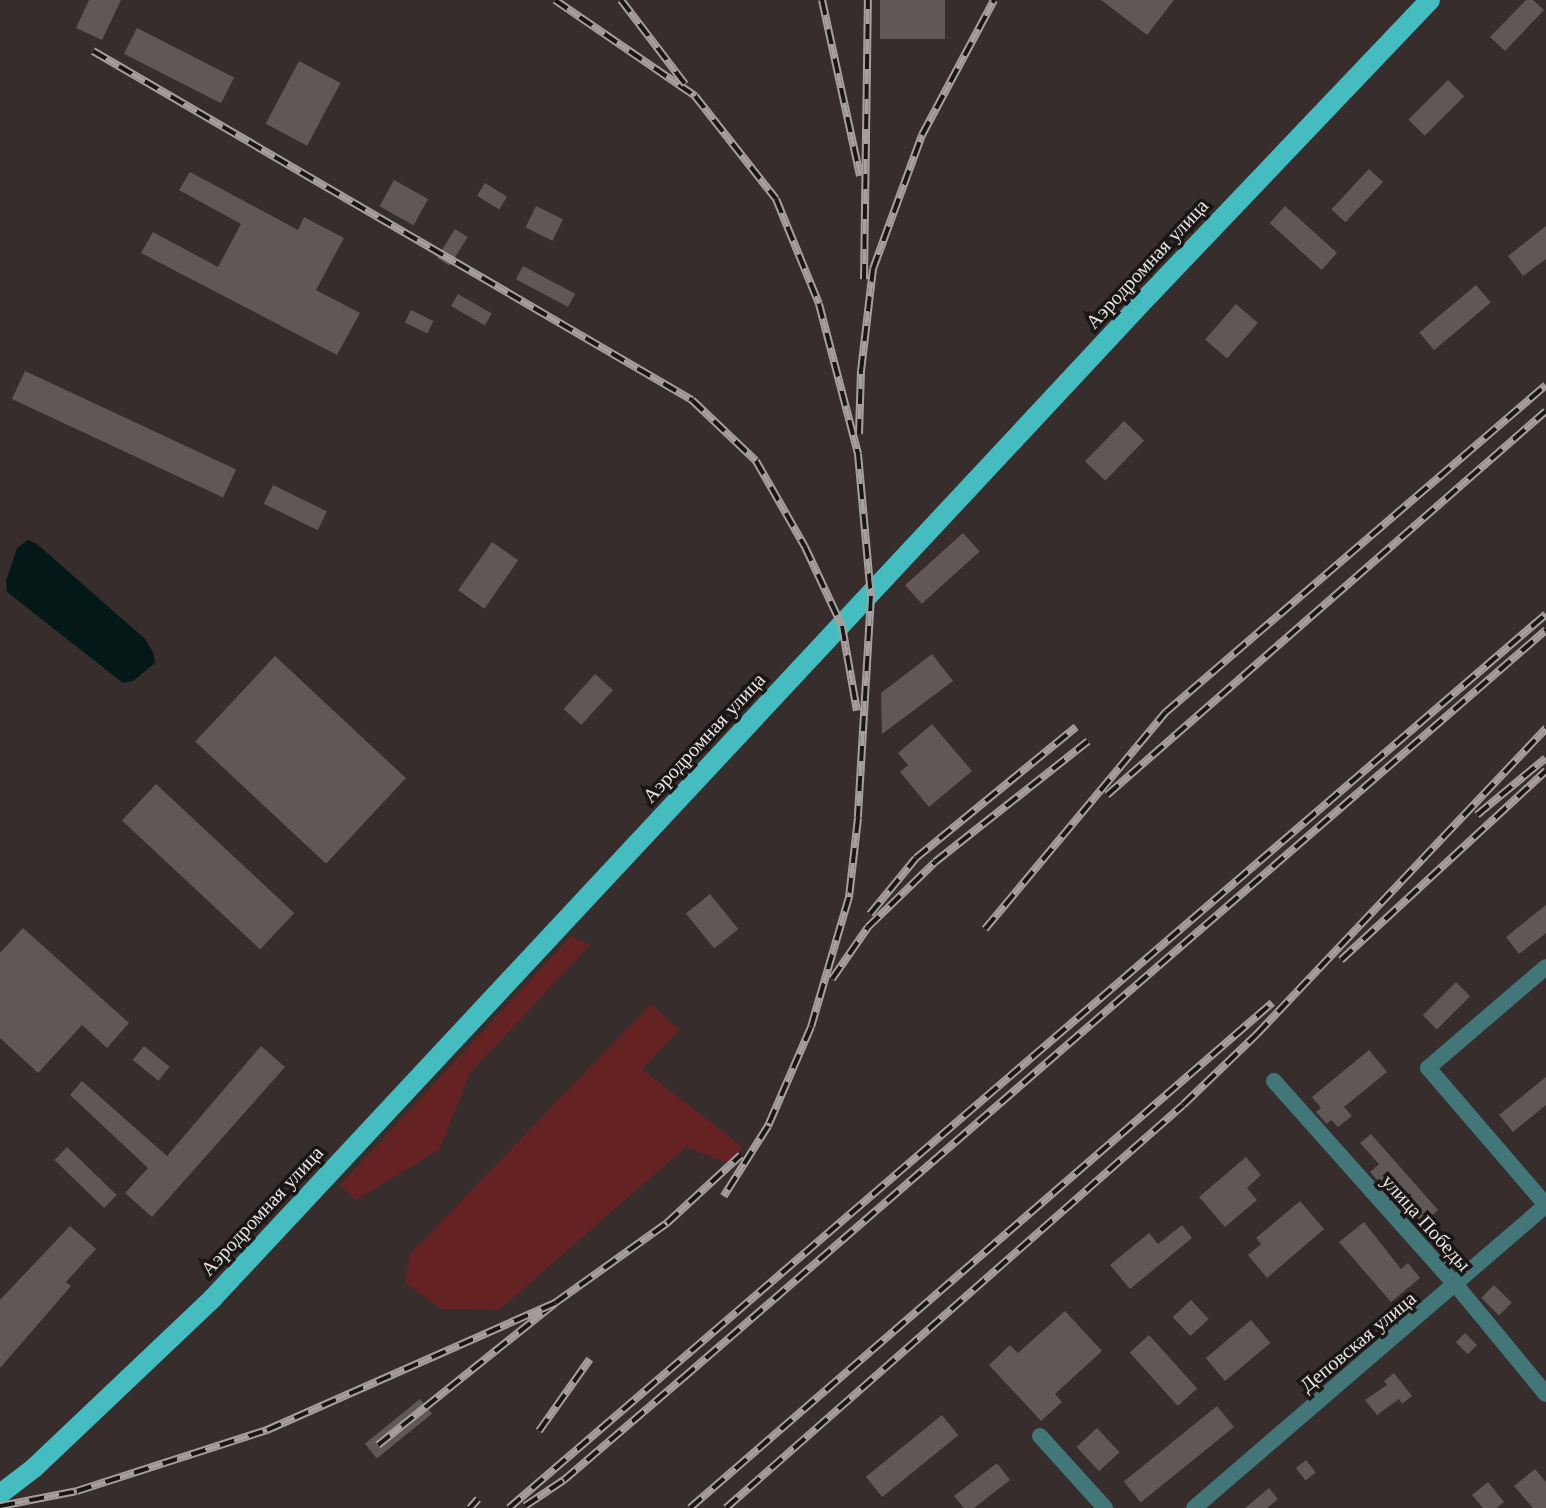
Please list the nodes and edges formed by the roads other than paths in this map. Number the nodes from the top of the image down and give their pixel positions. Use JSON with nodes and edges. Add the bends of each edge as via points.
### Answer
{"nodes":[{"id":1,"x":1430,"y":0,"type":"edge"},
{"id":2,"x":1546,"y":967,"type":"edge"},
{"id":3,"x":1274,"y":1081,"type":"dead end"},
{"id":4,"x":1546,"y":1205,"type":"edge"},
{"id":5,"x":1456,"y":1285,"type":"junction"},
{"id":6,"x":1546,"y":1394,"type":"edge"},
{"id":7,"x":1040,"y":1436,"type":"dead end"},
{"id":8,"x":0,"y":1494,"type":"edge"},
{"id":9,"x":1105,"y":1508,"type":"edge"},
{"id":10,"x":1194,"y":1508,"type":"edge"}],
"edges":[{"from":1,"to":8,"type":"main road","name":"Аэродромная улица","via":[[213,1298]]},
{"from":2,"to":4,"type":"street","via":[[1428,1068]]},
{"from":3,"to":5,"type":"street","name":"улица Победы"},
{"from":4,"to":5,"type":"street","name":"Деповская улица"},
{"from":5,"to":6,"type":"street","name":"улица Победы"},
{"from":5,"to":10,"type":"street","name":"Деповская улица"},
{"from":7,"to":9,"type":"street"}]}
